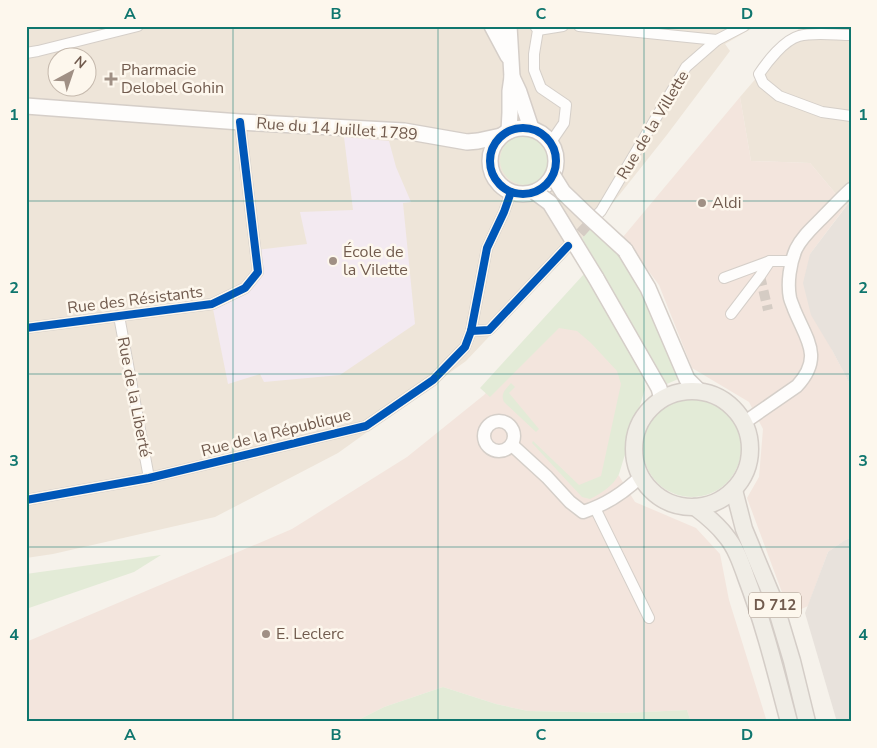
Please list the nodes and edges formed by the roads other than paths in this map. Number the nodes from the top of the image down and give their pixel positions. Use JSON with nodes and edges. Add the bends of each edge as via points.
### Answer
{"nodes":[{"id":1,"x":137,"y":26,"type":"edge"},
{"id":2,"x":492,"y":26,"type":"edge"},
{"id":3,"x":509,"y":26,"type":"edge"},
{"id":4,"x":563,"y":26,"type":"edge"},
{"id":5,"x":579,"y":26,"type":"edge"},
{"id":6,"x":744,"y":26,"type":"edge"},
{"id":7,"x":536,"y":28,"type":"edge"},
{"id":8,"x":851,"y":35,"type":"edge"},
{"id":9,"x":718,"y":40,"type":"junction"},
{"id":10,"x":26,"y":53,"type":"edge"},
{"id":11,"x":512,"y":70,"type":"junction"},
{"id":12,"x":26,"y":106,"type":"edge"},
{"id":13,"x":851,"y":116,"type":"edge"},
{"id":14,"x":240,"y":122,"type":"junction"},
{"id":15,"x":531,"y":128,"type":"junction"},
{"id":16,"x":505,"y":134,"type":"junction"},
{"id":17,"x":467,"y":142,"type":"junction"},
{"id":18,"x":551,"y":142,"type":"junction"},
{"id":19,"x":490,"y":162,"type":"junction"},
{"id":20,"x":553,"y":176,"type":"junction"},
{"id":21,"x":851,"y":190,"type":"edge"},
{"id":22,"x":511,"y":192,"type":"junction"},
{"id":23,"x":535,"y":192,"type":"junction"},
{"id":24,"x":596,"y":216,"type":"tunnel mouth"},
{"id":25,"x":568,"y":246,"type":"tunnel mouth"},
{"id":26,"x":770,"y":261,"type":"junction"},
{"id":27,"x":792,"y":261,"type":"junction"},
{"id":28,"x":724,"y":278,"type":"dead end"},
{"id":29,"x":731,"y":314,"type":"dead end"},
{"id":30,"x":119,"y":316,"type":"junction"},
{"id":31,"x":26,"y":328,"type":"edge"},
{"id":32,"x":471,"y":331,"type":"junction"},
{"id":33,"x":699,"y":391,"type":"junction"},
{"id":34,"x":662,"y":399,"type":"junction"},
{"id":35,"x":745,"y":422,"type":"junction"},
{"id":36,"x":512,"y":445,"type":"dead end"},
{"id":37,"x":641,"y":476,"type":"junction"},
{"id":38,"x":149,"y":478,"type":"junction"},
{"id":39,"x":734,"y":490,"type":"junction"},
{"id":40,"x":26,"y":500,"type":"edge"},
{"id":41,"x":595,"y":508,"type":"junction"},
{"id":42,"x":695,"y":508,"type":"junction"},
{"id":43,"x":649,"y":618,"type":"dead end"},
{"id":44,"x":789,"y":722,"type":"edge"},
{"id":45,"x":807,"y":722,"type":"edge"}],
"edges":[{"from":1,"to":10,"type":"street"},
{"from":2,"to":11,"type":"main road"},
{"from":3,"to":11,"type":"main road"},
{"from":4,"to":7,"type":"street"},
{"from":5,"to":9,"type":"street"},
{"from":6,"to":9,"type":"street","name":"Rue de la Villette"},
{"from":7,"to":18,"type":"street","via":[[534,70],[541,88],[566,105],[564,123]]},
{"from":8,"to":13,"type":"street","via":[[809,35],[791,39],[759,74],[762,83],[778,96],[822,112]]},
{"from":9,"to":24,"type":"street","name":"Rue de la Villette","via":[[686,67]]},
{"from":11,"to":15,"type":"main road"},
{"from":11,"to":16,"type":"main road","via":[[510,113]]},
{"from":12,"to":14,"type":"main road","name":"Rue du 14 Juillet 1789"},
{"from":14,"to":17,"type":"main road","name":"Rue du 14 Juillet 1789","via":[[404,131]]},
{"from":14,"to":30,"type":"street","name":"Rue des Résistants","via":[[258,272],[244,288],[212,304]]},
{"from":15,"to":16,"type":"main road"},
{"from":15,"to":18,"type":"main road"},
{"from":16,"to":17,"type":"main road","name":"Rue du 14 Juillet 1789"},
{"from":16,"to":19,"type":"main road","via":[[495,143]]},
{"from":17,"to":19,"type":"main road"},
{"from":18,"to":20,"type":"main road","via":[[557,159]]},
{"from":19,"to":22,"type":"main road","via":[[498,182]]},
{"from":20,"to":23,"type":"main road","via":[[549,183]]},
{"from":20,"to":33,"type":"main road","bridge":true,"via":[[563,192],[625,250],[648,288],[687,379]]},
{"from":21,"to":27,"type":"street","via":[[807,232]]},
{"from":22,"to":23,"type":"main road"},
{"from":22,"to":32,"type":"street","name":"Rue de la République","via":[[487,248]]},
{"from":23,"to":34,"type":"main road","bridge":true,"via":[[550,203],[659,388]]},
{"from":25,"to":32,"type":"street","via":[[489,330]]},
{"from":26,"to":27,"type":"street"},
{"from":26,"to":28,"type":"street"},
{"from":26,"to":29,"type":"street"},
{"from":27,"to":35,"type":"street","via":[[790,299],[810,343],[811,363],[797,386]]},
{"from":30,"to":31,"type":"street","name":"Rue des Résistants"},
{"from":30,"to":38,"type":"street","name":"Rue de la Liberté"},
{"from":32,"to":38,"type":"street","name":"Rue de la République","via":[[466,347],[433,380],[366,426]]},
{"from":33,"to":34,"type":"main road","via":[[680,392]]},
{"from":33,"to":35,"type":"main road","via":[[718,396]]},
{"from":34,"to":37,"type":"main road","via":[[648,410],[634,442],[635,460]]},
{"from":35,"to":39,"type":"main road","via":[[750,458],[745,475]]},
{"from":36,"to":41,"type":"street","via":[[570,502],[584,512]]},
{"from":37,"to":41,"type":"street"},
{"from":37,"to":42,"type":"main road","via":[[650,490],[663,500]]},
{"from":38,"to":40,"type":"street","name":"Rue de la République"},
{"from":39,"to":42,"type":"main road","via":[[710,505]]},
{"from":39,"to":45,"type":"main road","number":"D 712","via":[[744,529],[774,601]]},
{"from":41,"to":43,"type":"street"},
{"from":42,"to":44,"type":"main road","number":"D 712","via":[[713,520],[728,537],[738,556],[772,656]]}]}
